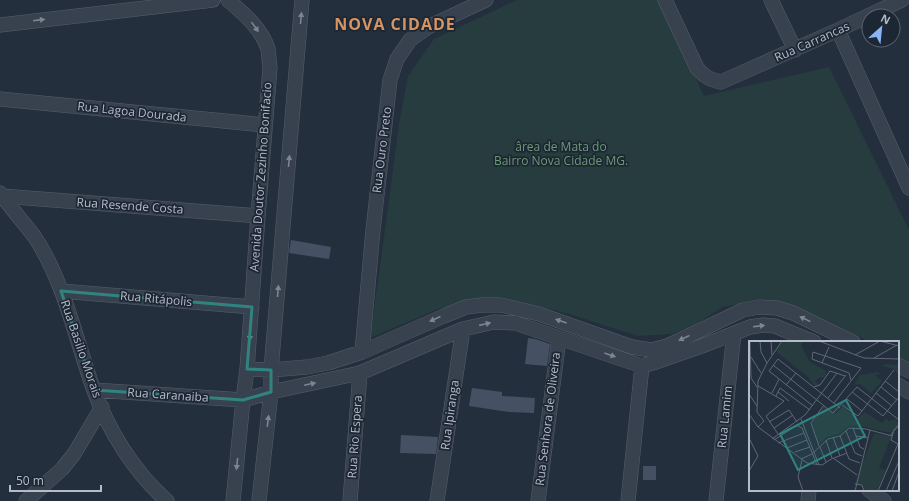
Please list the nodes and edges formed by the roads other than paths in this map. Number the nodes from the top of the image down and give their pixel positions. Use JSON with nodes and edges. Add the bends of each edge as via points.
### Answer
{"nodes":[{"id":1,"x":213,"y":0,"type":"edge"},
{"id":2,"x":228,"y":0,"type":"edge"},
{"id":3,"x":302,"y":0,"type":"edge"},
{"id":4,"x":486,"y":0,"type":"edge"},
{"id":5,"x":665,"y":0,"type":"edge"},
{"id":6,"x":770,"y":0,"type":"edge"},
{"id":7,"x":902,"y":0,"type":"edge"},
{"id":8,"x":0,"y":25,"type":"edge"},
{"id":9,"x":838,"y":30,"type":"junction"},
{"id":10,"x":795,"y":50,"type":"junction"},
{"id":11,"x":0,"y":99,"type":"edge"},
{"id":12,"x":264,"y":126,"type":"junction"},
{"id":13,"x":909,"y":188,"type":"edge"},
{"id":14,"x":1,"y":195,"type":"edge"},
{"id":15,"x":258,"y":216,"type":"junction"},
{"id":16,"x":61,"y":291,"type":"junction"},
{"id":17,"x":252,"y":307,"type":"junction"},
{"id":18,"x":824,"y":328,"type":"junction"},
{"id":19,"x":463,"y":329,"type":"junction"},
{"id":20,"x":734,"y":333,"type":"junction"},
{"id":21,"x":559,"y":338,"type":"junction"},
{"id":22,"x":812,"y":341,"type":"edge"},
{"id":23,"x":823,"y":341,"type":"edge"},
{"id":24,"x":851,"y":341,"type":"edge"},
{"id":25,"x":362,"y":352,"type":"junction"},
{"id":26,"x":642,"y":366,"type":"junction"},
{"id":27,"x":899,"y":367,"type":"edge"},
{"id":28,"x":247,"y":369,"type":"junction"},
{"id":29,"x":271,"y":370,"type":"junction"},
{"id":30,"x":909,"y":372,"type":"edge"},
{"id":31,"x":360,"y":373,"type":"junction"},
{"id":32,"x":899,"y":386,"type":"edge"},
{"id":33,"x":94,"y":390,"type":"junction"},
{"id":34,"x":272,"y":392,"type":"junction"},
{"id":35,"x":909,"y":392,"type":"edge"},
{"id":36,"x":243,"y":400,"type":"junction"},
{"id":37,"x":102,"y":407,"type":"junction"},
{"id":38,"x":809,"y":491,"type":"edge"},
{"id":39,"x":870,"y":491,"type":"edge"},
{"id":40,"x":26,"y":501,"type":"edge"},
{"id":41,"x":167,"y":501,"type":"edge"},
{"id":42,"x":233,"y":501,"type":"edge"},
{"id":43,"x":259,"y":501,"type":"edge"},
{"id":44,"x":350,"y":501,"type":"edge"},
{"id":45,"x":437,"y":501,"type":"edge"},
{"id":46,"x":538,"y":501,"type":"edge"},
{"id":47,"x":628,"y":501,"type":"edge"},
{"id":48,"x":716,"y":501,"type":"edge"},
{"id":49,"x":808,"y":501,"type":"edge"},
{"id":50,"x":884,"y":501,"type":"edge"}],
"edges":[{"from":8,"to":1,"type":"street","one_way":true},
{"from":2,"to":12,"type":"street","name":"Avenida Doutor Zezinho Bonifacio","one_way":true,"via":[[249,18],[268,49],[270,68]]},
{"from":29,"to":3,"type":"street","name":"Avenida Doutor Zezinho Bonifacio","one_way":true},
{"from":4,"to":25,"type":"street","name":"Rua Ouro Preto","via":[[428,27],[410,40],[397,59],[390,80]]},
{"from":5,"to":10,"type":"street","name":"Rua Carrancas","via":[[697,68],[712,80],[721,82]]},
{"from":6,"to":10,"type":"street"},
{"from":7,"to":9,"type":"street","name":"Rua Carrancas"},
{"from":9,"to":10,"type":"street","name":"Rua Carrancas"},
{"from":9,"to":13,"type":"street"},
{"from":11,"to":12,"type":"street","name":"Rua Lagoa Dourada"},
{"from":12,"to":15,"type":"street","name":"Avenida Doutor Zezinho Bonifacio"},
{"from":14,"to":15,"type":"street","name":"Rua Resende Costa"},
{"from":14,"to":16,"type":"street","name":"Rua Basilio Morais","via":[[34,237]]},
{"from":15,"to":17,"type":"street","name":"Avenida Doutor Zezinho Bonifacio"},
{"from":16,"to":17,"type":"street","name":"Rua Ritápolis"},
{"from":16,"to":33,"type":"street","name":"Rua Basilio Morais"},
{"from":17,"to":28,"type":"street","name":"Avenida Doutor Zezinho Bonifacio","one_way":true},
{"from":18,"to":23,"type":"street"},
{"from":18,"to":24,"type":"street"},
{"from":18,"to":25,"type":"street","one_way":true,"via":[[793,313],[777,308],[759,307],[743,310],[667,346],[651,350],[632,347],[539,314],[501,305],[482,305],[466,307]]},
{"from":19,"to":21,"type":"street","one_way":true,"via":[[494,322],[515,323]]},
{"from":19,"to":31,"type":"street"},
{"from":19,"to":45,"type":"street","name":"Rua Ipiranga"},
{"from":20,"to":22,"type":"street","one_way":true,"via":[[750,327],[775,326]]},
{"from":20,"to":26,"type":"street"},
{"from":20,"to":48,"type":"street","name":"Rua Lamim"},
{"from":21,"to":26,"type":"street","one_way":true},
{"from":21,"to":46,"type":"street","name":"Rua Senhora de Oliveira"},
{"from":25,"to":29,"type":"street","via":[[328,363]]},
{"from":26,"to":47,"type":"street"},
{"from":27,"to":30,"type":"street"},
{"from":28,"to":29,"type":"street"},
{"from":28,"to":36,"type":"street","name":"Avenida Doutor Zezinho Bonifacio"},
{"from":29,"to":34,"type":"street","name":"Avenida Doutor Zezinho Bonifacio"},
{"from":34,"to":31,"type":"street","one_way":true},
{"from":31,"to":44,"type":"street","name":"Rua Rio Espera"},
{"from":32,"to":35,"type":"street"},
{"from":33,"to":36,"type":"street","name":"Rua Caranaiba"},
{"from":33,"to":37,"type":"street","name":"Rua Basilio Morais"},
{"from":34,"to":36,"type":"street"},
{"from":43,"to":34,"type":"street","name":"Avenida Doutor Zezinho Bonifacio","one_way":true},
{"from":36,"to":42,"type":"street","name":"Avenida Doutor Zezinho Bonifacio","one_way":true},
{"from":37,"to":40,"type":"street","via":[[62,469]]},
{"from":37,"to":41,"type":"street","name":"Rua Basilio Morais","via":[[135,467]]},
{"from":38,"to":49,"type":"street"},
{"from":39,"to":50,"type":"street"}]}
